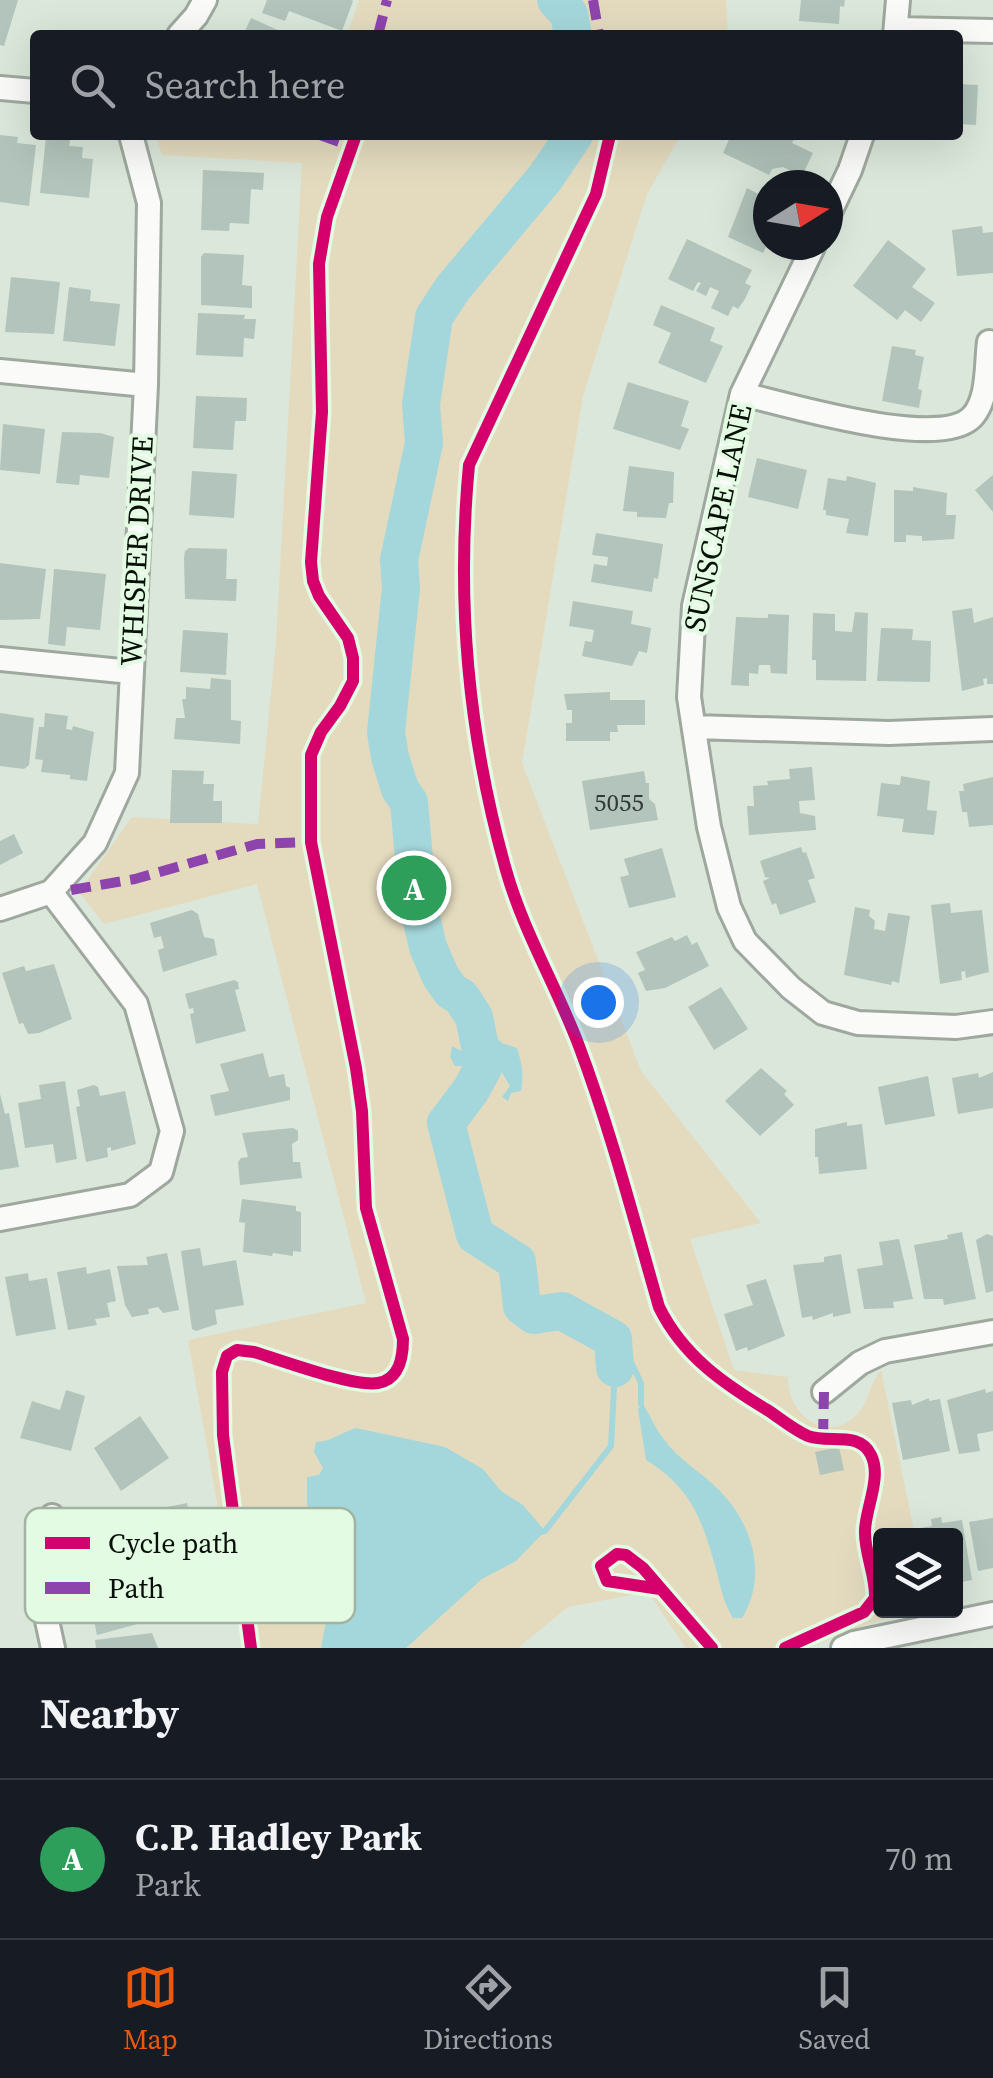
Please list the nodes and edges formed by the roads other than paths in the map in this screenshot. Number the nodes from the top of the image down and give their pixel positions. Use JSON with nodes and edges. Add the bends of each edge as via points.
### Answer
{"nodes":[{"id":1,"x":206,"y":0,"type":"edge"},
{"id":2,"x":898,"y":0,"type":"edge"},
{"id":3,"x":184,"y":30,"type":"edge"},
{"id":4,"x":896,"y":30,"type":"edge"},
{"id":5,"x":963,"y":31,"type":"edge"},
{"id":6,"x":993,"y":31,"type":"edge"},
{"id":7,"x":0,"y":88,"type":"edge"},
{"id":8,"x":30,"y":91,"type":"edge"},
{"id":9,"x":131,"y":140,"type":"edge"},
{"id":10,"x":860,"y":140,"type":"edge"},
{"id":11,"x":843,"y":185,"type":"edge"},
{"id":12,"x":807,"y":260,"type":"edge"},
{"id":13,"x":989,"y":342,"type":"dead end"},
{"id":14,"x":0,"y":372,"type":"edge"},
{"id":15,"x":146,"y":384,"type":"junction"},
{"id":16,"x":742,"y":394,"type":"junction"},
{"id":17,"x":0,"y":659,"type":"edge"},
{"id":18,"x":131,"y":672,"type":"junction"},
{"id":19,"x":696,"y":727,"type":"junction"},
{"id":20,"x":993,"y":729,"type":"edge"},
{"id":21,"x":51,"y":892,"type":"junction"},
{"id":22,"x":0,"y":909,"type":"edge"},
{"id":23,"x":993,"y":1022,"type":"edge"},
{"id":24,"x":0,"y":1219,"type":"edge"},
{"id":25,"x":993,"y":1332,"type":"edge"},
{"id":26,"x":824,"y":1392,"type":"dead end"},
{"id":27,"x":993,"y":1614,"type":"edge"},
{"id":28,"x":48,"y":1623,"type":"edge"},
{"id":29,"x":54,"y":1648,"type":"edge"},
{"id":30,"x":843,"y":1648,"type":"edge"}],
"edges":[{"from":1,"to":3,"type":"street"},
{"from":2,"to":4,"type":"street"},
{"from":5,"to":6,"type":"street"},
{"from":7,"to":8,"type":"street"},
{"from":9,"to":15,"type":"street","name":"WHISPER DRIVE","via":[[149,203]]},
{"from":10,"to":11,"type":"street"},
{"from":12,"to":16,"type":"street","name":"SUNSCAPE LANE"},
{"from":13,"to":16,"type":"street","via":[[983,394],[972,417],[944,429],[866,424]]},
{"from":14,"to":15,"type":"street"},
{"from":15,"to":18,"type":"street","name":"WHISPER DRIVE"},
{"from":16,"to":19,"type":"street","name":"SUNSCAPE LANE","via":[[694,606],[689,697]]},
{"from":17,"to":18,"type":"street"},
{"from":18,"to":21,"type":"street","name":"WHISPER DRIVE","via":[[127,774],[95,843]]},
{"from":19,"to":20,"type":"street","via":[[889,734]]},
{"from":19,"to":23,"type":"street","name":"SUNSCAPE LANE","via":[[709,827],[729,907],[745,941],[791,988],[824,1013],[858,1024]]},
{"from":21,"to":22,"type":"street","name":"WHISPER DRIVE"},
{"from":21,"to":24,"type":"street","via":[[136,1004],[172,1132],[161,1172],[130,1195]]},
{"from":25,"to":26,"type":"street","via":[[885,1351]]},
{"from":27,"to":30,"type":"street"},
{"from":28,"to":29,"type":"street"}]}
